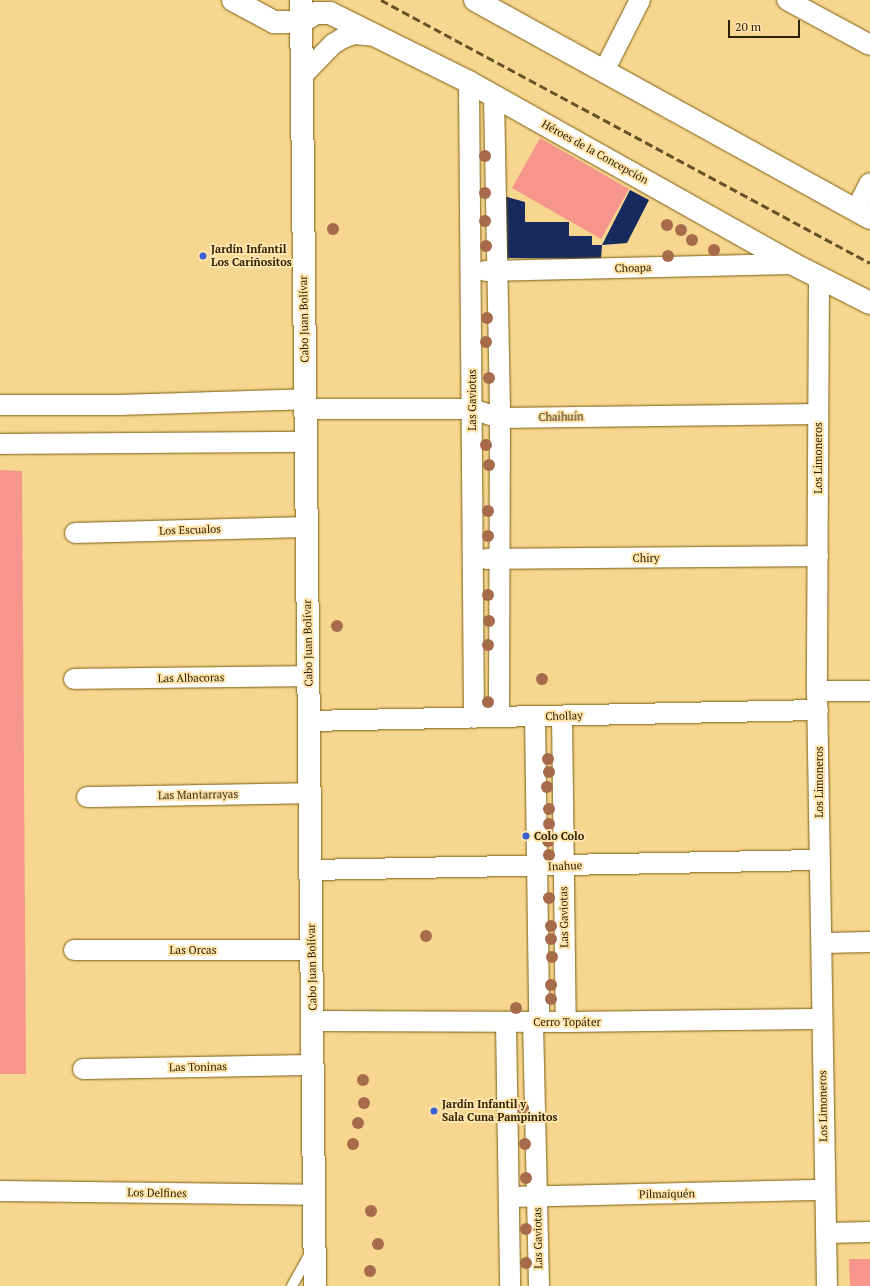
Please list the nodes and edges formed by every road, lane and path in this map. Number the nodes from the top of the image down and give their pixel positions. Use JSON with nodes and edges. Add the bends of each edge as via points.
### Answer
{"nodes":[{"id":1,"x":233,"y":0,"type":"edge"},
{"id":2,"x":475,"y":0,"type":"edge"},
{"id":3,"x":640,"y":0,"type":"edge"},
{"id":4,"x":793,"y":1,"type":"edge"},
{"id":5,"x":306,"y":12,"type":"edge"},
{"id":6,"x":376,"y":36,"type":"junction"},
{"id":7,"x":870,"y":45,"type":"edge"},
{"id":8,"x":604,"y":71,"type":"junction"},
{"id":9,"x":302,"y":77,"type":"junction"},
{"id":10,"x":469,"y":82,"type":"junction"},
{"id":11,"x":494,"y":96,"type":"junction"},
{"id":12,"x":870,"y":183,"type":"edge"},
{"id":13,"x":863,"y":214,"type":"edge"},
{"id":14,"x":793,"y":264,"type":"junction"},
{"id":15,"x":472,"y":271,"type":"junction"},
{"id":16,"x":498,"y":271,"type":"junction"},
{"id":17,"x":820,"y":277,"type":"junction"},
{"id":18,"x":870,"y":303,"type":"edge"},
{"id":19,"x":305,"y":404,"type":"junction"},
{"id":20,"x":0,"y":405,"type":"edge"},
{"id":21,"x":472,"y":409,"type":"junction"},
{"id":22,"x":818,"y":414,"type":"junction"},
{"id":23,"x":500,"y":418,"type":"junction"},
{"id":24,"x":306,"y":442,"type":"junction"},
{"id":25,"x":0,"y":444,"type":"edge"},
{"id":26,"x":306,"y":527,"type":"junction"},
{"id":27,"x":75,"y":533,"type":"dead end"},
{"id":28,"x":818,"y":556,"type":"junction"},
{"id":29,"x":474,"y":559,"type":"junction"},
{"id":30,"x":499,"y":559,"type":"junction"},
{"id":31,"x":308,"y":676,"type":"junction"},
{"id":32,"x":74,"y":679,"type":"dead end"},
{"id":33,"x":870,"y":691,"type":"edge"},
{"id":34,"x":818,"y":700,"type":"junction"},
{"id":35,"x":562,"y":716,"type":"junction"},
{"id":36,"x":499,"y":717,"type":"junction"},
{"id":37,"x":535,"y":717,"type":"junction"},
{"id":38,"x":474,"y":718,"type":"junction"},
{"id":39,"x":309,"y":721,"type":"junction"},
{"id":40,"x":309,"y":793,"type":"junction"},
{"id":41,"x":87,"y":797,"type":"dead end"},
{"id":42,"x":819,"y":860,"type":"junction"},
{"id":43,"x":564,"y":865,"type":"junction"},
{"id":44,"x":537,"y":867,"type":"junction"},
{"id":45,"x":310,"y":870,"type":"junction"},
{"id":46,"x":870,"y":942,"type":"edge"},
{"id":47,"x":822,"y":943,"type":"junction"},
{"id":48,"x":74,"y":950,"type":"dead end"},
{"id":49,"x":311,"y":950,"type":"junction"},
{"id":50,"x":822,"y":1019,"type":"junction"},
{"id":51,"x":312,"y":1021,"type":"junction"},
{"id":52,"x":506,"y":1022,"type":"junction"},
{"id":53,"x":536,"y":1022,"type":"junction"},
{"id":54,"x":566,"y":1022,"type":"junction"},
{"id":55,"x":313,"y":1065,"type":"junction"},
{"id":56,"x":83,"y":1069,"type":"dead end"},
{"id":57,"x":824,"y":1190,"type":"junction"},
{"id":58,"x":0,"y":1191,"type":"edge"},
{"id":59,"x":314,"y":1195,"type":"junction"},
{"id":60,"x":508,"y":1197,"type":"junction"},
{"id":61,"x":537,"y":1197,"type":"junction"},
{"id":62,"x":870,"y":1232,"type":"edge"},
{"id":63,"x":827,"y":1233,"type":"junction"},
{"id":64,"x":315,"y":1244,"type":"junction"},
{"id":65,"x":292,"y":1286,"type":"edge"},
{"id":66,"x":315,"y":1286,"type":"edge"},
{"id":67,"x":510,"y":1286,"type":"edge"},
{"id":68,"x":539,"y":1286,"type":"edge"},
{"id":69,"x":826,"y":1286,"type":"edge"}],
"edges":[{"from":1,"to":5,"type":"street","name":"Héroes de la Concepción","via":[[274,22]]},
{"from":2,"to":8,"type":"street"},
{"from":3,"to":8,"type":"street"},
{"from":4,"to":7,"type":"street"},
{"from":5,"to":6,"type":"street","name":"Héroes de la Concepción","via":[[330,13]]},
{"from":5,"to":9,"type":"street","name":"Cabo Juan Bolívar"},
{"from":6,"to":9,"type":"street","via":[[354,34],[343,38],[333,44]]},
{"from":6,"to":10,"type":"street","name":"Héroes de la Concepción"},
{"from":8,"to":13,"type":"street"},
{"from":9,"to":19,"type":"street","name":"Cabo Juan Bolívar"},
{"from":10,"to":11,"type":"street","name":"Héroes de la Concepción"},
{"from":10,"to":15,"type":"street","name":"Las Gaviotas"},
{"from":11,"to":14,"type":"street","name":"Héroes de la Concepción"},
{"from":11,"to":16,"type":"street"},
{"from":12,"to":13,"type":"street"},
{"from":14,"to":16,"type":"street","name":"Choapa"},
{"from":14,"to":17,"type":"street","name":"Héroes de la Concepción"},
{"from":15,"to":16,"type":"street","name":"Choapa"},
{"from":15,"to":21,"type":"street","name":"Las Gaviotas"},
{"from":16,"to":23,"type":"street"},
{"from":17,"to":18,"type":"street","name":"Héroes de la Concepción"},
{"from":17,"to":22,"type":"street","name":"Los Limoneros"},
{"from":19,"to":20,"type":"street","name":"Chaihuín"},
{"from":19,"to":21,"type":"street","name":"Chaihuín"},
{"from":19,"to":24,"type":"street","name":"Cabo Juan Bolívar"},
{"from":21,"to":23,"type":"street","name":"Chaihuín"},
{"from":21,"to":29,"type":"street","name":"Las Gaviotas"},
{"from":22,"to":23,"type":"street","name":"Chaihuín"},
{"from":22,"to":28,"type":"street","name":"Los Limoneros"},
{"from":23,"to":30,"type":"street"},
{"from":24,"to":25,"type":"street"},
{"from":24,"to":26,"type":"street","name":"Cabo Juan Bolívar"},
{"from":26,"to":27,"type":"street","name":"Los Escualos"},
{"from":26,"to":31,"type":"street","name":"Cabo Juan Bolívar"},
{"from":28,"to":30,"type":"street","name":"Chiry"},
{"from":28,"to":34,"type":"street","name":"Los Limoneros"},
{"from":29,"to":30,"type":"street","name":"Chiry"},
{"from":29,"to":38,"type":"street","name":"Las Gaviotas"},
{"from":30,"to":36,"type":"street"},
{"from":31,"to":32,"type":"street","name":"Las Albacoras"},
{"from":31,"to":39,"type":"street","name":"Cabo Juan Bolívar"},
{"from":33,"to":34,"type":"street","name":"Chollay"},
{"from":34,"to":35,"type":"street","name":"Chollay"},
{"from":34,"to":42,"type":"street","name":"Los Limoneros"},
{"from":35,"to":37,"type":"street","name":"Chollay"},
{"from":35,"to":43,"type":"street","name":"Las Gaviotas"},
{"from":36,"to":37,"type":"street","name":"Chollay"},
{"from":36,"to":38,"type":"street","name":"Chollay"},
{"from":37,"to":44,"type":"street","name":"Las Gaviotas"},
{"from":38,"to":39,"type":"street","name":"Chollay"},
{"from":39,"to":40,"type":"street","name":"Cabo Juan Bolívar"},
{"from":40,"to":41,"type":"street","name":"Las Mantarrayas"},
{"from":40,"to":45,"type":"street","name":"Cabo Juan Bolívar"},
{"from":42,"to":43,"type":"street","name":"Inahue"},
{"from":42,"to":47,"type":"street","name":"Los Limoneros"},
{"from":43,"to":44,"type":"street","name":"Inahue"},
{"from":43,"to":54,"type":"street","name":"Las Gaviotas"},
{"from":44,"to":45,"type":"street","name":"Inahue"},
{"from":44,"to":53,"type":"street","name":"Las Gaviotas"},
{"from":45,"to":49,"type":"street","name":"Cabo Juan Bolívar"},
{"from":46,"to":47,"type":"street"},
{"from":47,"to":50,"type":"street","name":"Los Limoneros"},
{"from":48,"to":49,"type":"street","name":"Las Orcas"},
{"from":49,"to":51,"type":"street","name":"Cabo Juan Bolívar"},
{"from":50,"to":54,"type":"street","name":"Cerro Topáter"},
{"from":50,"to":57,"type":"street","name":"Los Limoneros"},
{"from":51,"to":52,"type":"street","name":"Cerro Topáter"},
{"from":51,"to":55,"type":"street","name":"Cabo Juan Bolívar"},
{"from":52,"to":53,"type":"street","name":"Cerro Topáter"},
{"from":52,"to":60,"type":"street"},
{"from":53,"to":54,"type":"street","name":"Cerro Topáter"},
{"from":53,"to":61,"type":"street","name":"Las Gaviotas"},
{"from":55,"to":56,"type":"street","name":"Las Toninas"},
{"from":55,"to":59,"type":"street","name":"Cabo Juan Bolívar"},
{"from":57,"to":61,"type":"street","name":"Pilmaiquén"},
{"from":57,"to":63,"type":"street","name":"Los Limoneros"},
{"from":58,"to":59,"type":"street","name":"Los Delfines"},
{"from":59,"to":64,"type":"street","name":"Cabo Juan Bolívar"},
{"from":60,"to":61,"type":"street","name":"Pilmaiquén"},
{"from":60,"to":67,"type":"street"},
{"from":61,"to":68,"type":"street","name":"Las Gaviotas"},
{"from":62,"to":63,"type":"street"},
{"from":63,"to":69,"type":"street","name":"Los Limoneros"},
{"from":64,"to":65,"type":"lane"},
{"from":64,"to":66,"type":"street","name":"Cabo Juan Bolívar"}]}
